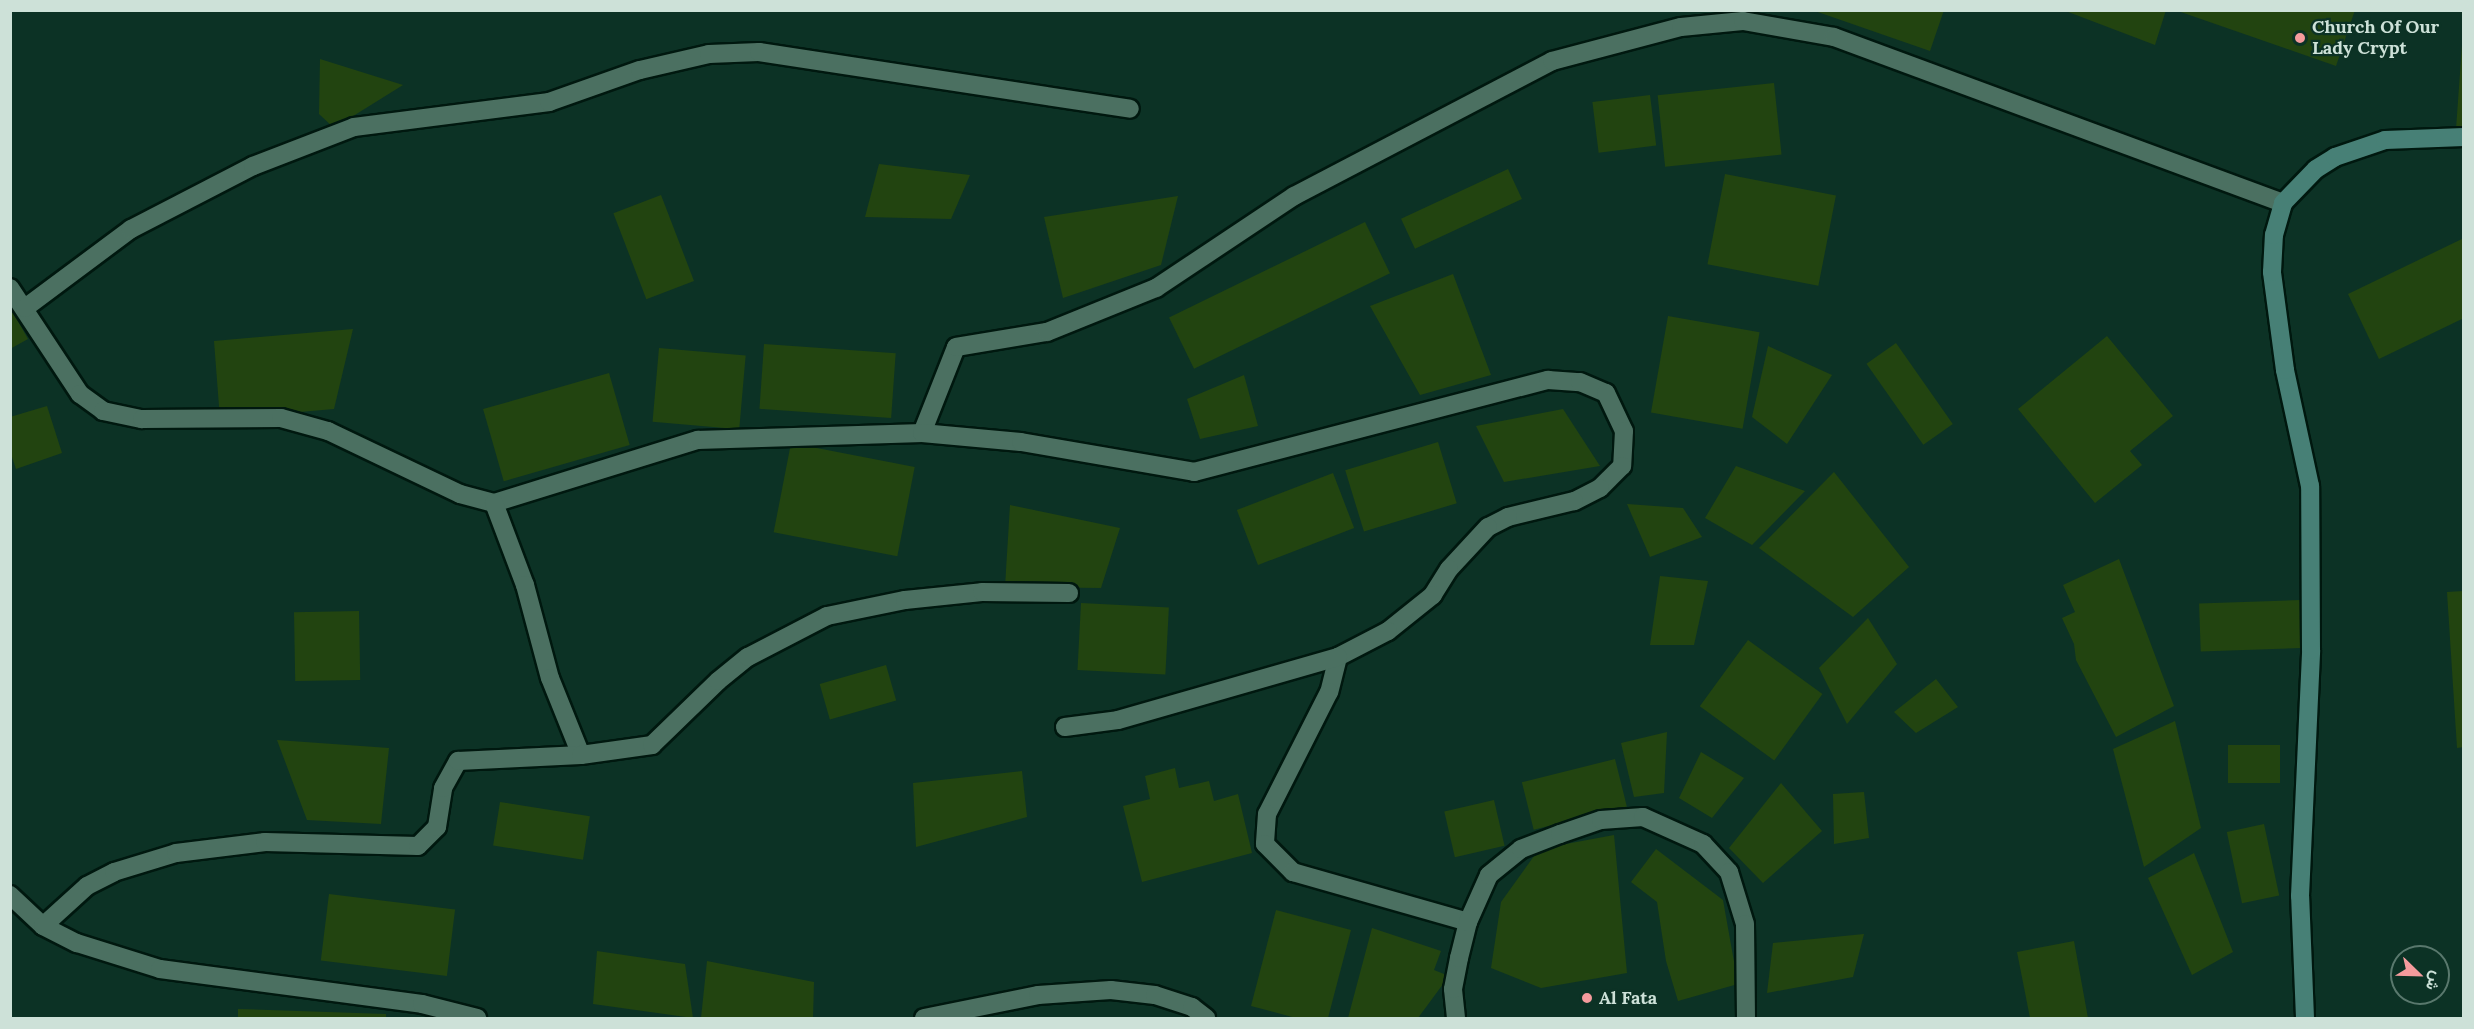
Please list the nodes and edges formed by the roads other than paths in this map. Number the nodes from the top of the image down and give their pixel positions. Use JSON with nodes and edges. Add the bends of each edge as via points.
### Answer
{"nodes":[{"id":1,"x":1130,"y":109,"type":"dead end"},
{"id":2,"x":2463,"y":137,"type":"edge"},
{"id":3,"x":2283,"y":204,"type":"junction"},
{"id":4,"x":10,"y":288,"type":"edge"},
{"id":5,"x":25,"y":309,"type":"junction"},
{"id":6,"x":922,"y":434,"type":"junction"},
{"id":7,"x":494,"y":503,"type":"junction"},
{"id":8,"x":1069,"y":593,"type":"dead end"},
{"id":9,"x":1338,"y":657,"type":"junction"},
{"id":10,"x":1065,"y":727,"type":"dead end"},
{"id":11,"x":581,"y":755,"type":"junction"},
{"id":12,"x":10,"y":895,"type":"edge"},
{"id":13,"x":1468,"y":921,"type":"junction"},
{"id":14,"x":43,"y":926,"type":"junction"},
{"id":15,"x":477,"y":1018,"type":"edge"},
{"id":16,"x":924,"y":1018,"type":"edge"},
{"id":17,"x":1206,"y":1018,"type":"edge"},
{"id":18,"x":1456,"y":1018,"type":"edge"},
{"id":19,"x":1746,"y":1018,"type":"edge"},
{"id":20,"x":2305,"y":1018,"type":"edge"}],
"edges":[{"from":1,"to":5,"type":"street","via":[[759,52],[709,54],[640,70],[549,102],[354,127],[252,166],[131,229]]},
{"from":2,"to":3,"type":"street","via":[[2432,135],[2356,147],[2316,169]]},
{"from":3,"to":6,"type":"street","via":[[1834,37],[1743,21],[1681,27],[1552,61],[1294,196],[1156,288],[1047,332],[956,347]]},
{"from":3,"to":20,"type":"street","via":[[2274,235],[2272,272],[2286,370],[2310,486],[2311,650],[2300,896]]},
{"from":4,"to":5,"type":"street"},
{"from":5,"to":7,"type":"street","via":[[80,394],[102,411],[142,419],[281,418],[328,431],[460,494]]},
{"from":6,"to":7,"type":"street","via":[[698,441]]},
{"from":6,"to":9,"type":"street","via":[[1021,442],[1194,472],[1548,381],[1580,382],[1606,393],[1624,430],[1622,466],[1600,488],[1574,501],[1508,517],[1488,527],[1449,569],[1433,595],[1388,632]]},
{"from":7,"to":11,"type":"street","via":[[525,585],[550,678]]},
{"from":8,"to":11,"type":"street","via":[[971,593],[905,600],[826,616],[748,657],[652,746]]},
{"from":9,"to":10,"type":"street","via":[[1118,720]]},
{"from":9,"to":13,"type":"street","via":[[1329,692],[1267,814],[1265,844],[1293,872]]},
{"from":11,"to":14,"type":"street","via":[[458,760],[443,788],[437,827],[418,846],[265,842],[176,853],[114,872],[87,886]]},
{"from":12,"to":14,"type":"street"},
{"from":13,"to":18,"type":"street","via":[[1453,989]]},
{"from":13,"to":19,"type":"street","via":[[1489,875],[1521,849],[1601,820],[1643,817],[1703,844],[1730,872],[1744,924]]},
{"from":14,"to":15,"type":"street","via":[[77,943],[160,969],[422,1004]]},
{"from":16,"to":17,"type":"street","via":[[1038,995],[1111,990],[1155,995],[1192,1007]]}]}
